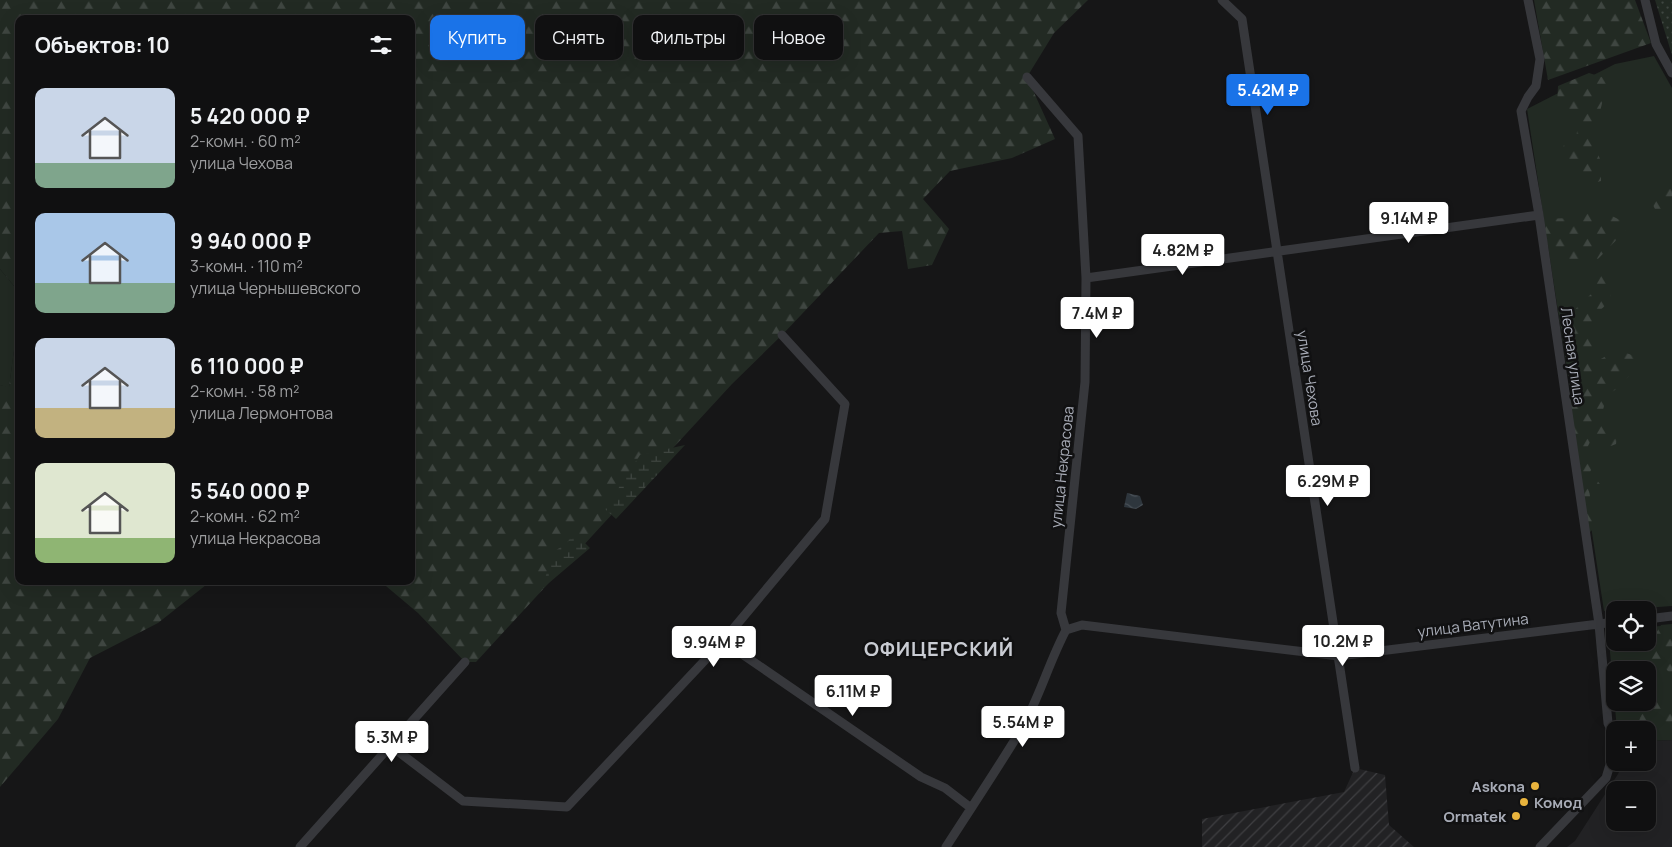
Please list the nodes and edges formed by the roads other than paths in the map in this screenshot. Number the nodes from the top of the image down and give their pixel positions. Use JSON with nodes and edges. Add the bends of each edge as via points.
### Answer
{"nodes":[{"id":1,"x":1222,"y":0,"type":"edge"},
{"id":2,"x":1528,"y":0,"type":"edge"},
{"id":3,"x":1645,"y":0,"type":"edge"},
{"id":4,"x":1672,"y":73,"type":"edge"},
{"id":5,"x":1026,"y":77,"type":"dead end"},
{"id":6,"x":1539,"y":215,"type":"junction"},
{"id":7,"x":1276,"y":250,"type":"junction"},
{"id":8,"x":1086,"y":278,"type":"junction"},
{"id":9,"x":782,"y":335,"type":"dead end"},
{"id":10,"x":1672,"y":616,"type":"edge"},
{"id":11,"x":1656,"y":617,"type":"edge"},
{"id":12,"x":1606,"y":623,"type":"edge"},
{"id":13,"x":1599,"y":624,"type":"junction"},
{"id":14,"x":1066,"y":630,"type":"junction"},
{"id":15,"x":722,"y":641,"type":"junction"},
{"id":16,"x":1339,"y":656,"type":"junction"},
{"id":17,"x":465,"y":662,"type":"dead end"},
{"id":18,"x":1608,"y":721,"type":"edge"},
{"id":19,"x":392,"y":746,"type":"junction"},
{"id":20,"x":1354,"y":768,"type":"dead end"},
{"id":21,"x":1609,"y":771,"type":"edge"},
{"id":22,"x":971,"y":808,"type":"junction"},
{"id":23,"x":300,"y":847,"type":"edge"},
{"id":24,"x":946,"y":847,"type":"edge"},
{"id":25,"x":1540,"y":847,"type":"edge"}],
"edges":[{"from":1,"to":7,"type":"street","name":"улица Чехова","via":[[1242,19]]},
{"from":2,"to":6,"type":"street","name":"Лесная улица","via":[[1540,59],[1536,86],[1521,111]]},
{"from":3,"to":4,"type":"street","via":[[1656,44]]},
{"from":5,"to":8,"type":"street","name":"улица Некрасова","via":[[1078,136]]},
{"from":6,"to":7,"type":"street"},
{"from":6,"to":13,"type":"street","name":"Лесная улица"},
{"from":7,"to":8,"type":"street"},
{"from":7,"to":16,"type":"street","name":"улица Чехова"},
{"from":8,"to":14,"type":"street","name":"улица Некрасова","via":[[1085,382],[1061,613]]},
{"from":9,"to":15,"type":"street","via":[[845,404],[825,518]]},
{"from":10,"to":11,"type":"street"},
{"from":12,"to":13,"type":"street","name":"улица Ватутина"},
{"from":13,"to":16,"type":"street","name":"улица Ватутина"},
{"from":13,"to":18,"type":"street","name":"Лесная улица"},
{"from":14,"to":16,"type":"street","name":"улица Ватутина","via":[[1082,625]]},
{"from":14,"to":22,"type":"street","via":[[1022,728]]},
{"from":15,"to":19,"type":"street","via":[[567,807],[463,801]]},
{"from":15,"to":22,"type":"street"},
{"from":16,"to":20,"type":"street","name":"улица Чехова"},
{"from":17,"to":19,"type":"street"},
{"from":19,"to":23,"type":"street"},
{"from":21,"to":25,"type":"street","via":[[1606,778]]},
{"from":22,"to":24,"type":"street"}]}
